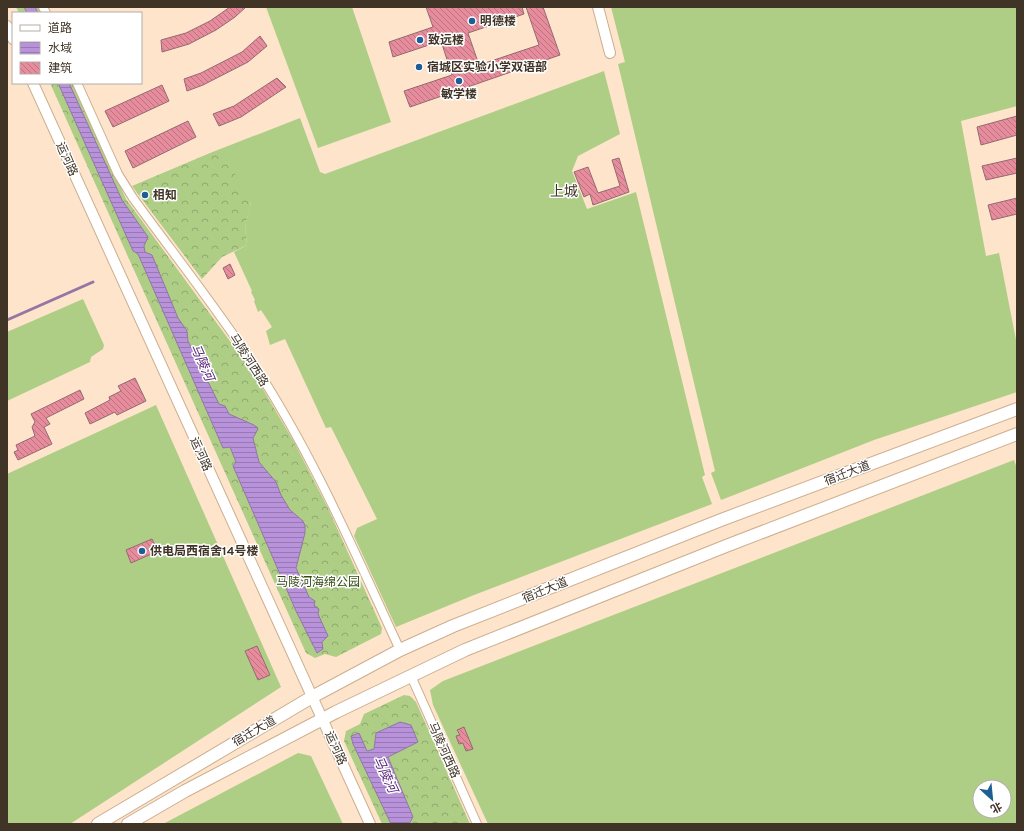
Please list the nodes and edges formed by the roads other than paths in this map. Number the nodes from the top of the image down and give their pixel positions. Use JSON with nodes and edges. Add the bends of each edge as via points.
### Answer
{"nodes":[{"id":1,"x":598,"y":7,"type":"edge"},
{"id":2,"x":7,"y":26,"type":"edge"},
{"id":3,"x":12,"y":37,"type":"edge"},
{"id":4,"x":610,"y":54,"type":"dead end"},
{"id":5,"x":33,"y":84,"type":"edge"},
{"id":6,"x":77,"y":84,"type":"edge"},
{"id":7,"x":1017,"y":409,"type":"edge"},
{"id":8,"x":1017,"y":434,"type":"edge"},
{"id":9,"x":400,"y":650,"type":"junction"},
{"id":10,"x":411,"y":676,"type":"junction"},
{"id":11,"x":312,"y":697,"type":"junction"},
{"id":12,"x":322,"y":719,"type":"junction"},
{"id":13,"x":98,"y":824,"type":"edge"},
{"id":14,"x":128,"y":824,"type":"edge"},
{"id":15,"x":370,"y":824,"type":"edge"},
{"id":16,"x":477,"y":824,"type":"edge"}],
"edges":[{"from":1,"to":4,"type":"street"},
{"from":2,"to":3,"type":"street"},
{"from":5,"to":11,"type":"street","name":"运河路"},
{"from":6,"to":9,"type":"street","name":"马陵河西路","via":[[124,184],[253,363],[305,451],[344,528]]},
{"from":7,"to":9,"type":"main road","name":"宿迁大道","via":[[714,523],[452,626]]},
{"from":8,"to":10,"type":"main road","name":"宿迁大道","via":[[639,580],[465,650]]},
{"from":9,"to":11,"type":"main road","name":"宿迁大道"},
{"from":10,"to":12,"type":"main road","name":"宿迁大道"},
{"from":10,"to":16,"type":"street","name":"马陵河西路"},
{"from":11,"to":12,"type":"street","name":"运河路"},
{"from":11,"to":13,"type":"main road","name":"宿迁大道"},
{"from":12,"to":14,"type":"main road","name":"宿迁大道"},
{"from":12,"to":15,"type":"street","name":"运河路"}]}
